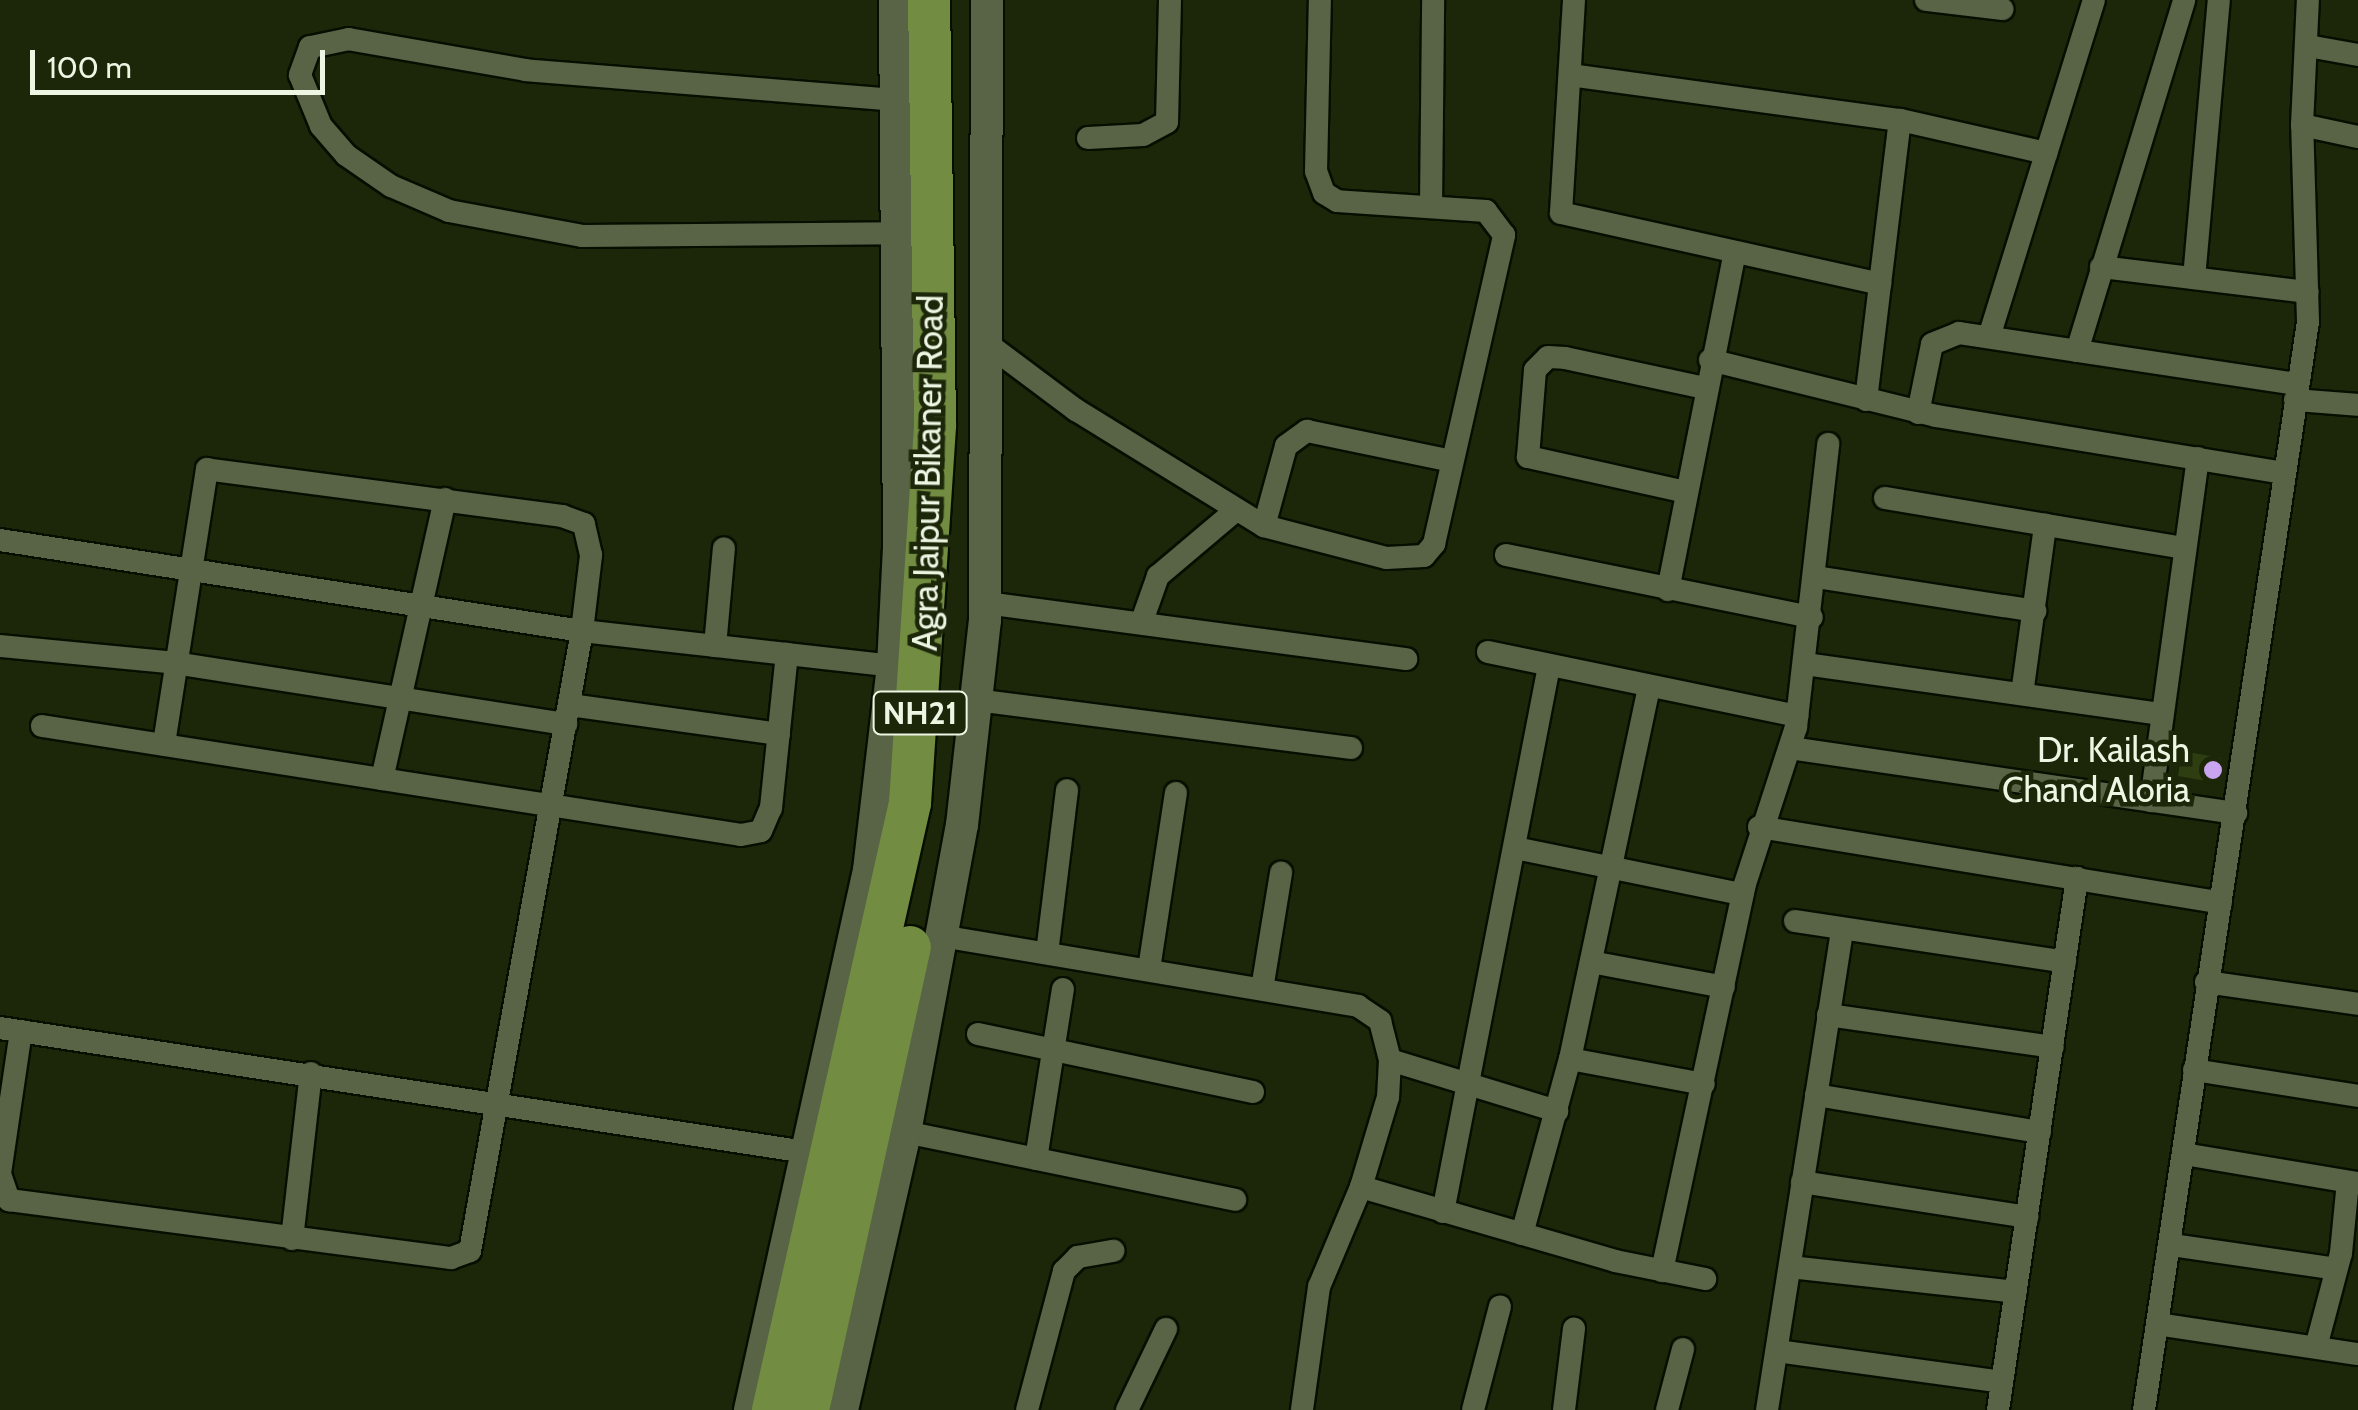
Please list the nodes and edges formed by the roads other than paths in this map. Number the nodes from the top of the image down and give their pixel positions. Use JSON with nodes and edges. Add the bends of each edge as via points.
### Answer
{"nodes":[{"id":1,"x":895,"y":0,"type":"edge"},
{"id":2,"x":930,"y":0,"type":"edge"},
{"id":3,"x":958,"y":0,"type":"edge"},
{"id":4,"x":987,"y":0,"type":"edge"},
{"id":5,"x":1170,"y":0,"type":"edge"},
{"id":6,"x":1320,"y":0,"type":"edge"},
{"id":7,"x":1433,"y":0,"type":"edge"},
{"id":8,"x":1574,"y":0,"type":"edge"},
{"id":9,"x":1926,"y":0,"type":"edge"},
{"id":10,"x":2094,"y":0,"type":"edge"},
{"id":11,"x":2184,"y":0,"type":"edge"},
{"id":12,"x":2219,"y":0,"type":"edge"},
{"id":13,"x":2308,"y":0,"type":"edge"},
{"id":14,"x":2002,"y":9,"type":"dead end"},
{"id":15,"x":2308,"y":46,"type":"junction"},
{"id":16,"x":2358,"y":55,"type":"edge"},
{"id":17,"x":1570,"y":75,"type":"junction"},
{"id":18,"x":896,"y":100,"type":"junction"},
{"id":19,"x":1900,"y":120,"type":"junction"},
{"id":20,"x":2302,"y":124,"type":"junction"},
{"id":21,"x":2358,"y":137,"type":"edge"},
{"id":22,"x":1088,"y":138,"type":"dead end"},
{"id":23,"x":2046,"y":153,"type":"junction"},
{"id":24,"x":1431,"y":206,"type":"junction"},
{"id":25,"x":897,"y":233,"type":"junction"},
{"id":26,"x":1734,"y":256,"type":"junction"},
{"id":27,"x":2101,"y":267,"type":"junction"},
{"id":28,"x":2194,"y":278,"type":"junction"},
{"id":29,"x":1880,"y":284,"type":"junction"},
{"id":30,"x":2307,"y":292,"type":"junction"},
{"id":31,"x":1989,"y":338,"type":"junction"},
{"id":32,"x":988,"y":345,"type":"junction"},
{"id":33,"x":2076,"y":350,"type":"junction"},
{"id":34,"x":1710,"y":360,"type":"junction"},
{"id":35,"x":1705,"y":388,"type":"junction"},
{"id":36,"x":2295,"y":392,"type":"junction"},
{"id":37,"x":1866,"y":400,"type":"junction"},
{"id":38,"x":2358,"y":405,"type":"edge"},
{"id":39,"x":1918,"y":413,"type":"junction"},
{"id":40,"x":1828,"y":444,"type":"dead end"},
{"id":41,"x":2198,"y":458,"type":"junction"},
{"id":42,"x":1452,"y":462,"type":"junction"},
{"id":43,"x":2284,"y":473,"type":"junction"},
{"id":44,"x":1686,"y":492,"type":"junction"},
{"id":45,"x":1885,"y":498,"type":"dead end"},
{"id":46,"x":445,"y":499,"type":"junction"},
{"id":47,"x":1236,"y":510,"type":"junction"},
{"id":48,"x":2046,"y":525,"type":"junction"},
{"id":49,"x":1264,"y":526,"type":"junction"},
{"id":50,"x":0,"y":540,"type":"edge"},
{"id":51,"x":724,"y":548,"type":"dead end"},
{"id":52,"x":2185,"y":548,"type":"junction"},
{"id":53,"x":1506,"y":555,"type":"dead end"},
{"id":54,"x":190,"y":566,"type":"junction"},
{"id":55,"x":1816,"y":577,"type":"junction"},
{"id":56,"x":1668,"y":590,"type":"junction"},
{"id":57,"x":420,"y":603,"type":"junction"},
{"id":58,"x":986,"y":603,"type":"junction"},
{"id":59,"x":2035,"y":611,"type":"junction"},
{"id":60,"x":1812,"y":617,"type":"junction"},
{"id":61,"x":1142,"y":621,"type":"junction"},
{"id":62,"x":582,"y":631,"type":"junction"},
{"id":63,"x":0,"y":646,"type":"edge"},
{"id":64,"x":715,"y":646,"type":"junction"},
{"id":65,"x":1488,"y":652,"type":"dead end"},
{"id":66,"x":787,"y":654,"type":"junction"},
{"id":67,"x":1406,"y":659,"type":"dead end"},
{"id":68,"x":175,"y":663,"type":"junction"},
{"id":69,"x":1805,"y":664,"type":"junction"},
{"id":70,"x":893,"y":666,"type":"junction"},
{"id":71,"x":1549,"y":666,"type":"junction"},
{"id":72,"x":1649,"y":687,"type":"junction"},
{"id":73,"x":2022,"y":694,"type":"junction"},
{"id":74,"x":397,"y":695,"type":"junction"},
{"id":75,"x":976,"y":700,"type":"junction"},
{"id":76,"x":568,"y":714,"type":"junction"},
{"id":77,"x":2162,"y":714,"type":"junction"},
{"id":78,"x":1797,"y":716,"type":"junction"},
{"id":79,"x":42,"y":726,"type":"dead end"},
{"id":80,"x":778,"y":734,"type":"junction"},
{"id":81,"x":164,"y":745,"type":"junction"},
{"id":82,"x":1351,"y":748,"type":"dead end"},
{"id":83,"x":1790,"y":748,"type":"junction"},
{"id":84,"x":382,"y":779,"type":"junction"},
{"id":85,"x":1066,"y":790,"type":"dead end"},
{"id":86,"x":1176,"y":792,"type":"dead end"},
{"id":87,"x":2151,"y":801,"type":"junction"},
{"id":88,"x":551,"y":805,"type":"junction"},
{"id":89,"x":2236,"y":813,"type":"junction"},
{"id":90,"x":1759,"y":827,"type":"junction"},
{"id":91,"x":1515,"y":848,"type":"junction"},
{"id":92,"x":1612,"y":868,"type":"junction"},
{"id":93,"x":1281,"y":873,"type":"dead end"},
{"id":94,"x":2077,"y":878,"type":"junction"},
{"id":95,"x":1742,"y":894,"type":"junction"},
{"id":96,"x":2222,"y":902,"type":"junction"},
{"id":97,"x":1795,"y":922,"type":"dead end"},
{"id":98,"x":1842,"y":929,"type":"junction"},
{"id":99,"x":941,"y":936,"type":"junction"},
{"id":100,"x":1047,"y":953,"type":"junction"},
{"id":101,"x":1591,"y":962,"type":"junction"},
{"id":102,"x":2065,"y":962,"type":"junction"},
{"id":103,"x":1149,"y":969,"type":"junction"},
{"id":104,"x":2206,"y":982,"type":"junction"},
{"id":105,"x":1724,"y":987,"type":"junction"},
{"id":106,"x":1064,"y":989,"type":"dead end"},
{"id":107,"x":1262,"y":989,"type":"junction"},
{"id":108,"x":2358,"y":1004,"type":"edge"},
{"id":109,"x":1828,"y":1015,"type":"junction"},
{"id":110,"x":10,"y":1030,"type":"edge"},
{"id":111,"x":978,"y":1034,"type":"dead end"},
{"id":112,"x":2053,"y":1048,"type":"junction"},
{"id":113,"x":1054,"y":1052,"type":"junction"},
{"id":114,"x":1570,"y":1059,"type":"junction"},
{"id":115,"x":1390,"y":1060,"type":"junction"},
{"id":116,"x":2194,"y":1070,"type":"junction"},
{"id":117,"x":310,"y":1073,"type":"junction"},
{"id":118,"x":1468,"y":1081,"type":"junction"},
{"id":119,"x":1704,"y":1084,"type":"junction"},
{"id":120,"x":1253,"y":1092,"type":"dead end"},
{"id":121,"x":1816,"y":1095,"type":"junction"},
{"id":122,"x":2358,"y":1096,"type":"edge"},
{"id":123,"x":498,"y":1100,"type":"junction"},
{"id":124,"x":1557,"y":1111,"type":"junction"},
{"id":125,"x":905,"y":1132,"type":"junction"},
{"id":126,"x":2040,"y":1132,"type":"junction"},
{"id":127,"x":806,"y":1152,"type":"junction"},
{"id":128,"x":2184,"y":1154,"type":"junction"},
{"id":129,"x":1036,"y":1159,"type":"junction"},
{"id":130,"x":1802,"y":1182,"type":"junction"},
{"id":131,"x":2353,"y":1182,"type":"edge"},
{"id":132,"x":1361,"y":1187,"type":"junction"},
{"id":133,"x":1235,"y":1200,"type":"dead end"},
{"id":134,"x":1443,"y":1212,"type":"junction"},
{"id":135,"x":2027,"y":1217,"type":"junction"},
{"id":136,"x":803,"y":1224,"type":"junction"},
{"id":137,"x":1522,"y":1234,"type":"junction"},
{"id":138,"x":292,"y":1239,"type":"junction"},
{"id":139,"x":2172,"y":1245,"type":"junction"},
{"id":140,"x":1113,"y":1251,"type":"dead end"},
{"id":141,"x":1790,"y":1268,"type":"junction"},
{"id":142,"x":2336,"y":1268,"type":"junction"},
{"id":143,"x":1662,"y":1271,"type":"junction"},
{"id":144,"x":1705,"y":1279,"type":"dead end"},
{"id":145,"x":2016,"y":1292,"type":"junction"},
{"id":146,"x":1500,"y":1306,"type":"dead end"},
{"id":147,"x":2157,"y":1324,"type":"junction"},
{"id":148,"x":1166,"y":1329,"type":"dead end"},
{"id":149,"x":1574,"y":1329,"type":"dead end"},
{"id":150,"x":2316,"y":1347,"type":"junction"},
{"id":151,"x":1683,"y":1349,"type":"dead end"},
{"id":152,"x":1777,"y":1352,"type":"junction"},
{"id":153,"x":2358,"y":1354,"type":"edge"},
{"id":154,"x":2002,"y":1382,"type":"junction"},
{"id":155,"x":809,"y":1404,"type":"edge"},
{"id":156,"x":1026,"y":1410,"type":"edge"},
{"id":157,"x":1127,"y":1410,"type":"edge"},
{"id":158,"x":1302,"y":1410,"type":"edge"},
{"id":159,"x":1473,"y":1410,"type":"edge"},
{"id":160,"x":1564,"y":1410,"type":"edge"},
{"id":161,"x":1668,"y":1410,"type":"edge"},
{"id":162,"x":1768,"y":1410,"type":"edge"},
{"id":163,"x":1998,"y":1410,"type":"edge"},
{"id":164,"x":2144,"y":1410,"type":"edge"}],
"edges":[{"from":1,"to":18,"type":"street"},
{"from":2,"to":136,"type":"highway","name":"Agra Jaipur Bikaner Road","number":"NH21","via":[[935,424],[920,714],[894,888]]},
{"from":3,"to":155,"type":"highway","name":"Agra Jaipur Bikaner Road","number":"NH21","via":[[962,416],[948,722],[920,903]]},
{"from":4,"to":32,"type":"street"},
{"from":5,"to":22,"type":"street","via":[[1167,122],[1143,135]]},
{"from":6,"to":24,"type":"street","via":[[1318,184],[1337,201]]},
{"from":7,"to":24,"type":"street"},
{"from":8,"to":17,"type":"street"},
{"from":9,"to":14,"type":"street"},
{"from":10,"to":23,"type":"street"},
{"from":11,"to":27,"type":"street"},
{"from":12,"to":28,"type":"street"},
{"from":13,"to":15,"type":"street"},
{"from":15,"to":16,"type":"street"},
{"from":15,"to":20,"type":"street"},
{"from":17,"to":19,"type":"street"},
{"from":17,"to":26,"type":"street","via":[[1561,213]]},
{"from":18,"to":25,"type":"street"},
{"from":18,"to":25,"type":"street","via":[[526,70],[349,39],[310,47],[300,75],[321,126],[346,155],[391,186],[449,212],[582,236]]},
{"from":19,"to":23,"type":"street"},
{"from":19,"to":29,"type":"street"},
{"from":20,"to":21,"type":"street"},
{"from":20,"to":30,"type":"street"},
{"from":23,"to":31,"type":"street"},
{"from":24,"to":42,"type":"street","via":[[1486,211],[1504,235]]},
{"from":25,"to":70,"type":"street","via":[[900,548]]},
{"from":26,"to":29,"type":"street"},
{"from":26,"to":34,"type":"street"},
{"from":27,"to":28,"type":"street"},
{"from":27,"to":33,"type":"street"},
{"from":28,"to":30,"type":"street"},
{"from":29,"to":37,"type":"street"},
{"from":30,"to":36,"type":"street"},
{"from":31,"to":33,"type":"street"},
{"from":31,"to":39,"type":"street","via":[[1958,333],[1932,344]]},
{"from":32,"to":47,"type":"street","via":[[1076,410]]},
{"from":32,"to":58,"type":"street"},
{"from":33,"to":36,"type":"street"},
{"from":34,"to":35,"type":"street"},
{"from":34,"to":37,"type":"street"},
{"from":35,"to":44,"type":"street"},
{"from":35,"to":44,"type":"street","via":[[1565,358],[1548,357],[1535,370],[1528,457]]},
{"from":36,"to":38,"type":"street"},
{"from":36,"to":43,"type":"street"},
{"from":37,"to":39,"type":"street"},
{"from":39,"to":41,"type":"street"},
{"from":40,"to":55,"type":"street"},
{"from":41,"to":43,"type":"street"},
{"from":41,"to":52,"type":"street"},
{"from":42,"to":49,"type":"street","via":[[1306,431],[1286,446]]},
{"from":42,"to":49,"type":"street","via":[[1434,544],[1424,556],[1386,558]]},
{"from":43,"to":89,"type":"street"},
{"from":44,"to":56,"type":"street"},
{"from":45,"to":48,"type":"street"},
{"from":46,"to":54,"type":"street","via":[[212,468],[200,482]]},
{"from":46,"to":57,"type":"street"},
{"from":46,"to":62,"type":"street","via":[[584,524],[591,555]]},
{"from":47,"to":49,"type":"street"},
{"from":47,"to":61,"type":"street","via":[[1158,576]]},
{"from":48,"to":52,"type":"street"},
{"from":48,"to":59,"type":"street"},
{"from":50,"to":54,"type":"street"},
{"from":51,"to":64,"type":"street"},
{"from":52,"to":77,"type":"street"},
{"from":53,"to":56,"type":"street"},
{"from":54,"to":57,"type":"street"},
{"from":54,"to":68,"type":"street"},
{"from":55,"to":59,"type":"street"},
{"from":55,"to":60,"type":"street"},
{"from":56,"to":60,"type":"street"},
{"from":57,"to":62,"type":"street"},
{"from":57,"to":74,"type":"street"},
{"from":58,"to":61,"type":"street"},
{"from":58,"to":75,"type":"street"},
{"from":59,"to":73,"type":"street"},
{"from":60,"to":69,"type":"street"},
{"from":61,"to":67,"type":"street"},
{"from":62,"to":64,"type":"street"},
{"from":62,"to":76,"type":"street"},
{"from":63,"to":68,"type":"street"},
{"from":64,"to":66,"type":"street"},
{"from":65,"to":71,"type":"street"},
{"from":66,"to":70,"type":"street"},
{"from":66,"to":80,"type":"street"},
{"from":68,"to":74,"type":"street"},
{"from":68,"to":81,"type":"street"},
{"from":69,"to":73,"type":"street"},
{"from":69,"to":78,"type":"street"},
{"from":70,"to":127,"type":"street","via":[[868,870]]},
{"from":71,"to":72,"type":"street"},
{"from":71,"to":91,"type":"street"},
{"from":72,"to":78,"type":"street"},
{"from":72,"to":92,"type":"street"},
{"from":73,"to":77,"type":"street"},
{"from":74,"to":76,"type":"street"},
{"from":74,"to":84,"type":"street"},
{"from":75,"to":82,"type":"street"},
{"from":75,"to":99,"type":"street"},
{"from":76,"to":80,"type":"street"},
{"from":76,"to":88,"type":"street"},
{"from":77,"to":87,"type":"street"},
{"from":78,"to":83,"type":"street"},
{"from":79,"to":81,"type":"street"},
{"from":80,"to":88,"type":"street","via":[[766,825],[754,833]]},
{"from":81,"to":84,"type":"street"},
{"from":83,"to":87,"type":"street"},
{"from":83,"to":90,"type":"street"},
{"from":84,"to":88,"type":"street"},
{"from":85,"to":100,"type":"street"},
{"from":86,"to":103,"type":"street"},
{"from":87,"to":89,"type":"street"},
{"from":88,"to":123,"type":"street"},
{"from":89,"to":96,"type":"street"},
{"from":90,"to":94,"type":"street"},
{"from":90,"to":95,"type":"street"},
{"from":91,"to":92,"type":"street"},
{"from":91,"to":118,"type":"street"},
{"from":92,"to":95,"type":"street"},
{"from":92,"to":101,"type":"street"},
{"from":93,"to":107,"type":"street"},
{"from":94,"to":96,"type":"street"},
{"from":94,"to":102,"type":"street"},
{"from":95,"to":105,"type":"street"},
{"from":96,"to":104,"type":"street"},
{"from":97,"to":98,"type":"street"},
{"from":98,"to":102,"type":"street"},
{"from":98,"to":109,"type":"street"},
{"from":99,"to":100,"type":"street"},
{"from":99,"to":125,"type":"street"},
{"from":100,"to":103,"type":"street"},
{"from":101,"to":105,"type":"street"},
{"from":101,"to":114,"type":"street"},
{"from":102,"to":112,"type":"street"},
{"from":103,"to":107,"type":"street"},
{"from":104,"to":108,"type":"street"},
{"from":104,"to":116,"type":"street"},
{"from":105,"to":119,"type":"street"},
{"from":106,"to":113,"type":"street"},
{"from":107,"to":115,"type":"street","via":[[1358,1006],[1380,1021]]},
{"from":109,"to":112,"type":"street"},
{"from":109,"to":121,"type":"street"},
{"from":110,"to":117,"type":"street"},
{"from":110,"to":138,"type":"street","via":[[0,1174],[9,1200]]},
{"from":111,"to":113,"type":"street"},
{"from":112,"to":126,"type":"street"},
{"from":113,"to":120,"type":"street"},
{"from":113,"to":129,"type":"street"},
{"from":114,"to":119,"type":"street"},
{"from":114,"to":124,"type":"street"},
{"from":115,"to":118,"type":"street"},
{"from":115,"to":132,"type":"street","via":[[1388,1097]]},
{"from":116,"to":122,"type":"street"},
{"from":116,"to":128,"type":"street"},
{"from":117,"to":123,"type":"street"},
{"from":117,"to":138,"type":"street"},
{"from":118,"to":124,"type":"street"},
{"from":118,"to":134,"type":"street"},
{"from":119,"to":143,"type":"street"},
{"from":121,"to":126,"type":"street"},
{"from":121,"to":130,"type":"street"},
{"from":123,"to":127,"type":"street"},
{"from":123,"to":138,"type":"street","via":[[474,1241],[465,1256]]},
{"from":124,"to":137,"type":"street"},
{"from":125,"to":129,"type":"street"},
{"from":125,"to":155,"type":"street"},
{"from":126,"to":135,"type":"street"},
{"from":127,"to":136,"type":"street"},
{"from":128,"to":131,"type":"street"},
{"from":128,"to":139,"type":"street"},
{"from":129,"to":133,"type":"street"},
{"from":130,"to":135,"type":"street"},
{"from":130,"to":141,"type":"street"},
{"from":131,"to":142,"type":"street"},
{"from":132,"to":134,"type":"street"},
{"from":132,"to":158,"type":"street","via":[[1319,1287]]},
{"from":134,"to":137,"type":"street"},
{"from":135,"to":145,"type":"street"},
{"from":136,"to":155,"type":"highway","name":"Agra Jaipur Bikaner Road","number":"NH21"},
{"from":137,"to":143,"type":"street"},
{"from":139,"to":142,"type":"street"},
{"from":139,"to":147,"type":"street"},
{"from":140,"to":156,"type":"street","via":[[1078,1257],[1064,1271]]},
{"from":141,"to":145,"type":"street"},
{"from":141,"to":152,"type":"street"},
{"from":142,"to":150,"type":"street"},
{"from":143,"to":144,"type":"street"},
{"from":145,"to":154,"type":"street"},
{"from":146,"to":159,"type":"street"},
{"from":147,"to":150,"type":"street"},
{"from":147,"to":164,"type":"street"},
{"from":148,"to":157,"type":"street"},
{"from":149,"to":160,"type":"street"},
{"from":150,"to":153,"type":"street"},
{"from":151,"to":161,"type":"street"},
{"from":152,"to":154,"type":"street"},
{"from":152,"to":162,"type":"street"},
{"from":154,"to":163,"type":"street"}]}
